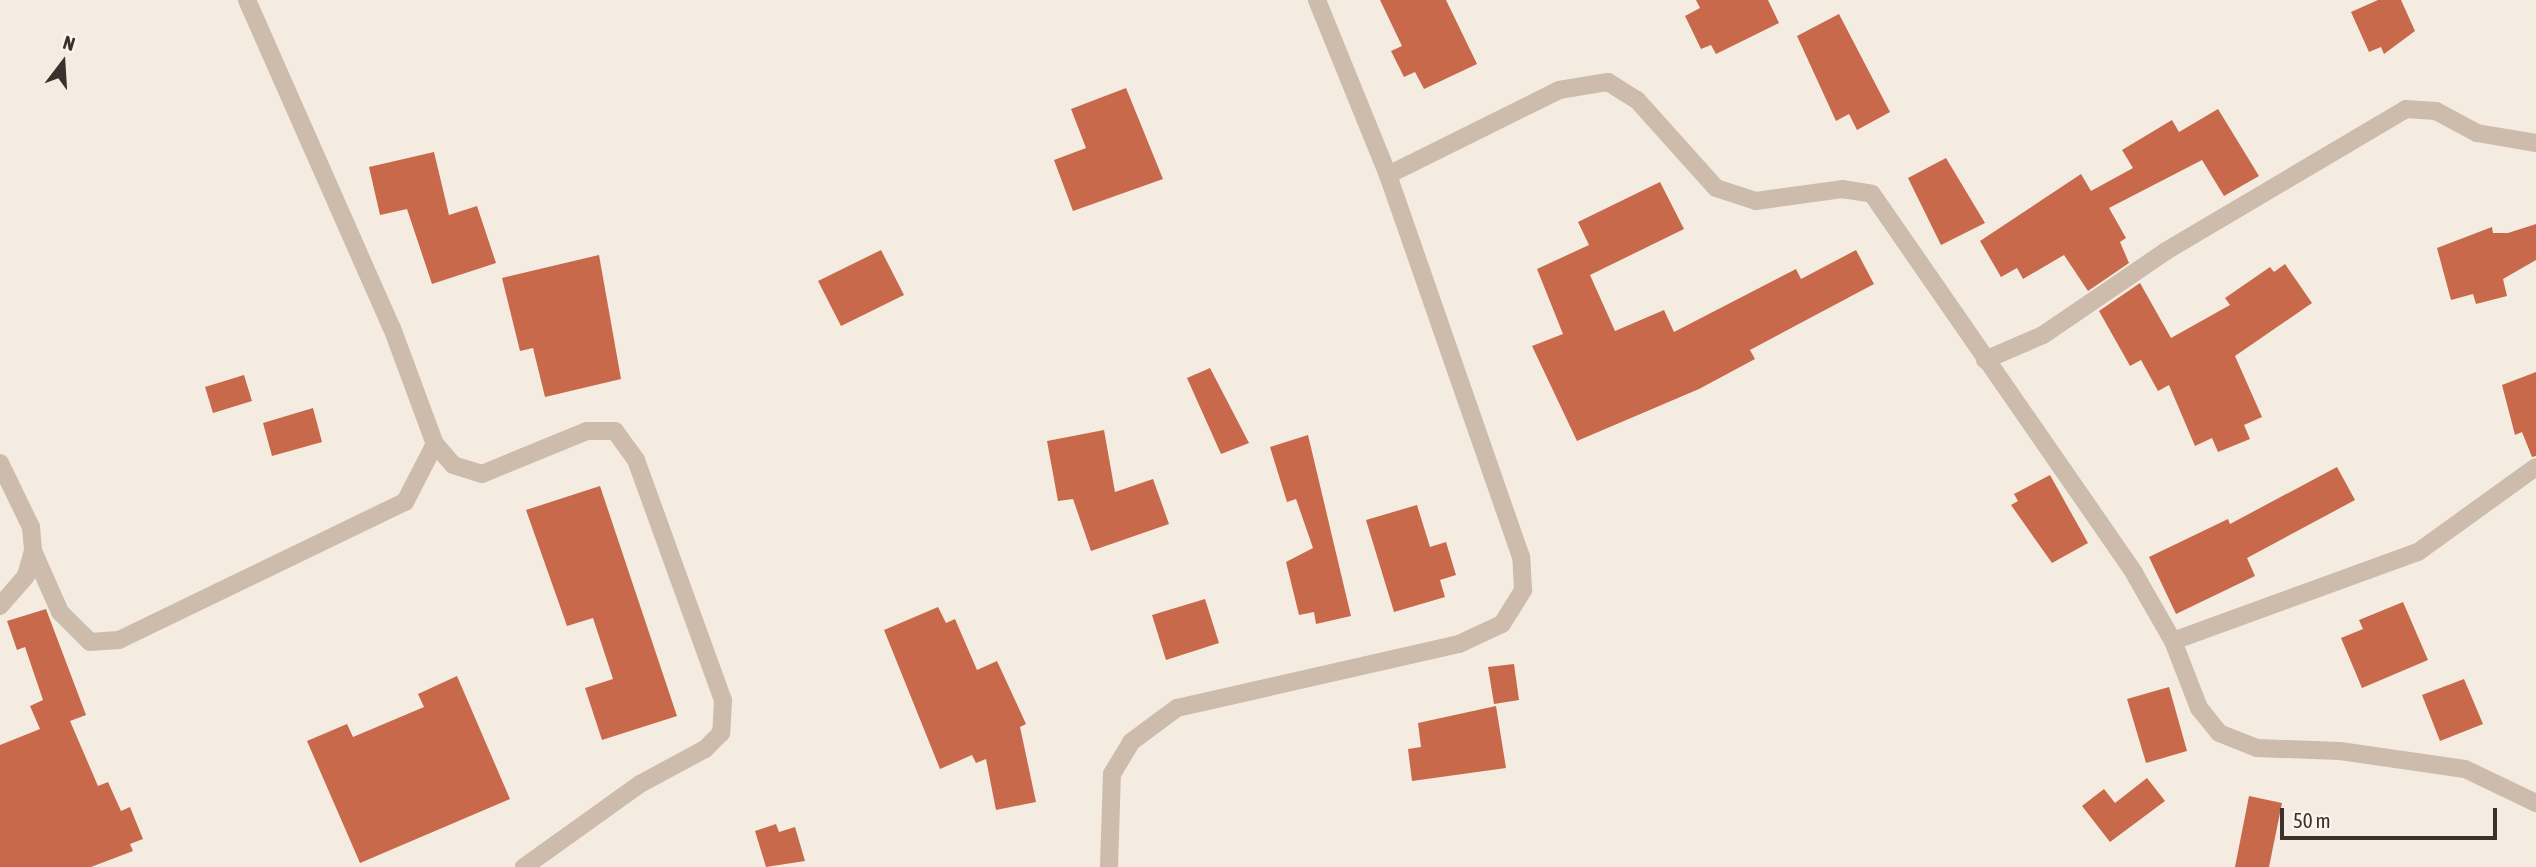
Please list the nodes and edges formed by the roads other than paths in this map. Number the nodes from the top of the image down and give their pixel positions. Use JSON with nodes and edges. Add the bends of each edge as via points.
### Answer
{"nodes":[{"id":1,"x":247,"y":0,"type":"edge"},
{"id":2,"x":1317,"y":0,"type":"edge"},
{"id":3,"x":2536,"y":143,"type":"edge"},
{"id":4,"x":1388,"y":175,"type":"junction"},
{"id":5,"x":1985,"y":359,"type":"junction"},
{"id":6,"x":435,"y":444,"type":"junction"},
{"id":7,"x":0,"y":463,"type":"edge"},
{"id":8,"x":2536,"y":467,"type":"edge"},
{"id":9,"x":33,"y":551,"type":"junction"},
{"id":10,"x":0,"y":606,"type":"edge"},
{"id":11,"x":2173,"y":641,"type":"junction"},
{"id":12,"x":2536,"y":803,"type":"edge"},
{"id":13,"x":524,"y":867,"type":"edge"},
{"id":14,"x":1109,"y":867,"type":"edge"}],
"edges":[{"from":1,"to":6,"type":"street","via":[[392,328]]},
{"from":2,"to":4,"type":"street"},
{"from":3,"to":5,"type":"street","via":[[2477,133],[2436,111],[2406,108],[2166,251],[2043,335]]},
{"from":4,"to":5,"type":"street","via":[[1559,90],[1608,82],[1637,100],[1716,188],[1756,201],[1842,189],[1872,194]]},
{"from":4,"to":14,"type":"street","via":[[1521,557],[1522,590],[1502,625],[1459,644],[1177,708],[1131,742],[1112,774]]},
{"from":5,"to":11,"type":"street","via":[[2134,573]]},
{"from":6,"to":9,"type":"street","via":[[405,502],[119,640],[90,642],[60,612]]},
{"from":6,"to":13,"type":"street","via":[[453,465],[482,474],[587,430],[615,431],[636,460],[723,700],[721,733],[705,749],[639,784]]},
{"from":7,"to":9,"type":"street","via":[[31,527]]},
{"from":8,"to":11,"type":"street","via":[[2418,552]]},
{"from":9,"to":10,"type":"street","via":[[26,576]]},
{"from":11,"to":12,"type":"street","via":[[2199,708],[2219,733],[2257,748],[2340,751],[2465,769]]}]}
